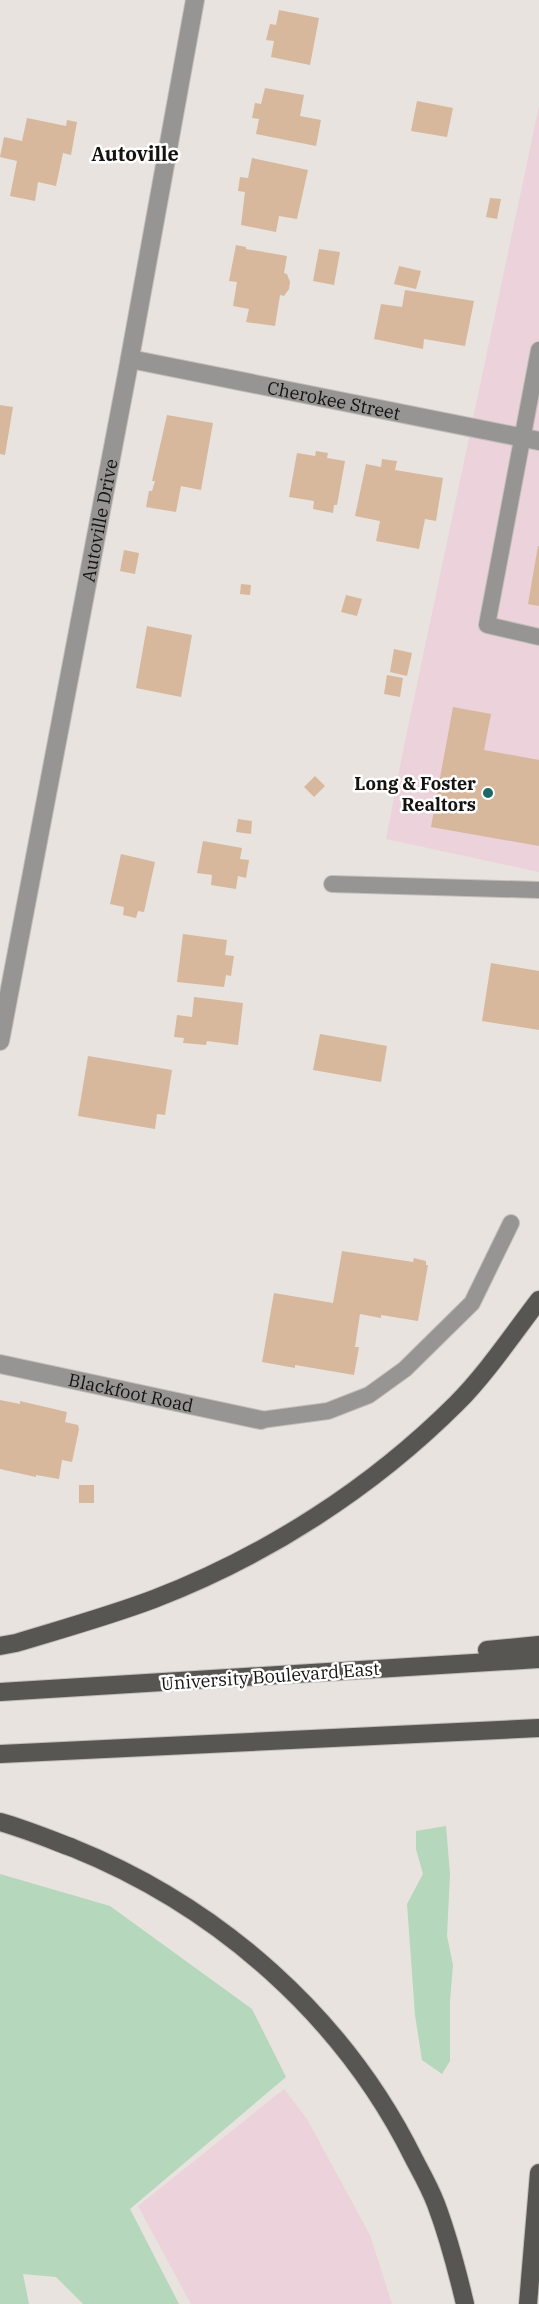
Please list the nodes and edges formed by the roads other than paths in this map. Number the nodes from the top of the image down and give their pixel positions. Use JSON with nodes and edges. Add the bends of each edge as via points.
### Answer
{"nodes":[{"id":1,"x":195,"y":0,"type":"edge"},
{"id":2,"x":539,"y":350,"type":"edge"},
{"id":3,"x":129,"y":359,"type":"junction"},
{"id":4,"x":531,"y":439,"type":"edge"},
{"id":5,"x":539,"y":637,"type":"edge"},
{"id":6,"x":332,"y":884,"type":"dead end"},
{"id":7,"x":539,"y":890,"type":"edge"},
{"id":8,"x":0,"y":1041,"type":"edge"},
{"id":9,"x":511,"y":1222,"type":"dead end"},
{"id":10,"x":539,"y":1300,"type":"edge"},
{"id":11,"x":0,"y":1364,"type":"edge"},
{"id":12,"x":261,"y":1420,"type":"joint"},
{"id":13,"x":539,"y":1645,"type":"edge"},
{"id":14,"x":0,"y":1646,"type":"edge"},
{"id":15,"x":539,"y":1659,"type":"edge"},
{"id":16,"x":259,"y":1676,"type":"junction"},
{"id":17,"x":0,"y":1692,"type":"edge"},
{"id":18,"x":539,"y":1728,"type":"edge"},
{"id":19,"x":0,"y":1754,"type":"edge"},
{"id":20,"x":0,"y":1822,"type":"edge"},
{"id":21,"x":539,"y":2173,"type":"edge"},
{"id":22,"x":465,"y":2304,"type":"edge"},
{"id":23,"x":528,"y":2304,"type":"edge"}],
"edges":[{"from":1,"to":3,"type":"street","name":"Autoville Drive"},
{"from":2,"to":4,"type":"lane"},
{"from":3,"to":4,"type":"street","name":"Cherokee Street"},
{"from":3,"to":8,"type":"street","name":"Autoville Drive"},
{"from":4,"to":5,"type":"lane","via":[[487,625]]},
{"from":6,"to":7,"type":"lane"},
{"from":9,"to":12,"type":"lane","via":[[472,1303],[405,1369],[369,1395],[328,1412]]},
{"from":10,"to":14,"type":"main road","via":[[458,1402],[340,1502],[224,1568],[155,1599]]},
{"from":11,"to":12,"type":"street","name":"Blackfoot Road"},
{"from":13,"to":16,"type":"main road"},
{"from":15,"to":16,"type":"main road","name":"University Boulevard East"},
{"from":16,"to":17,"type":"main road","name":"University Boulevard East"},
{"from":18,"to":19,"type":"main road"},
{"from":20,"to":22,"type":"main road","via":[[116,1866],[171,1898],[251,1953],[304,2002],[355,2062],[397,2123],[436,2202]]},
{"from":21,"to":23,"type":"main road"}]}
